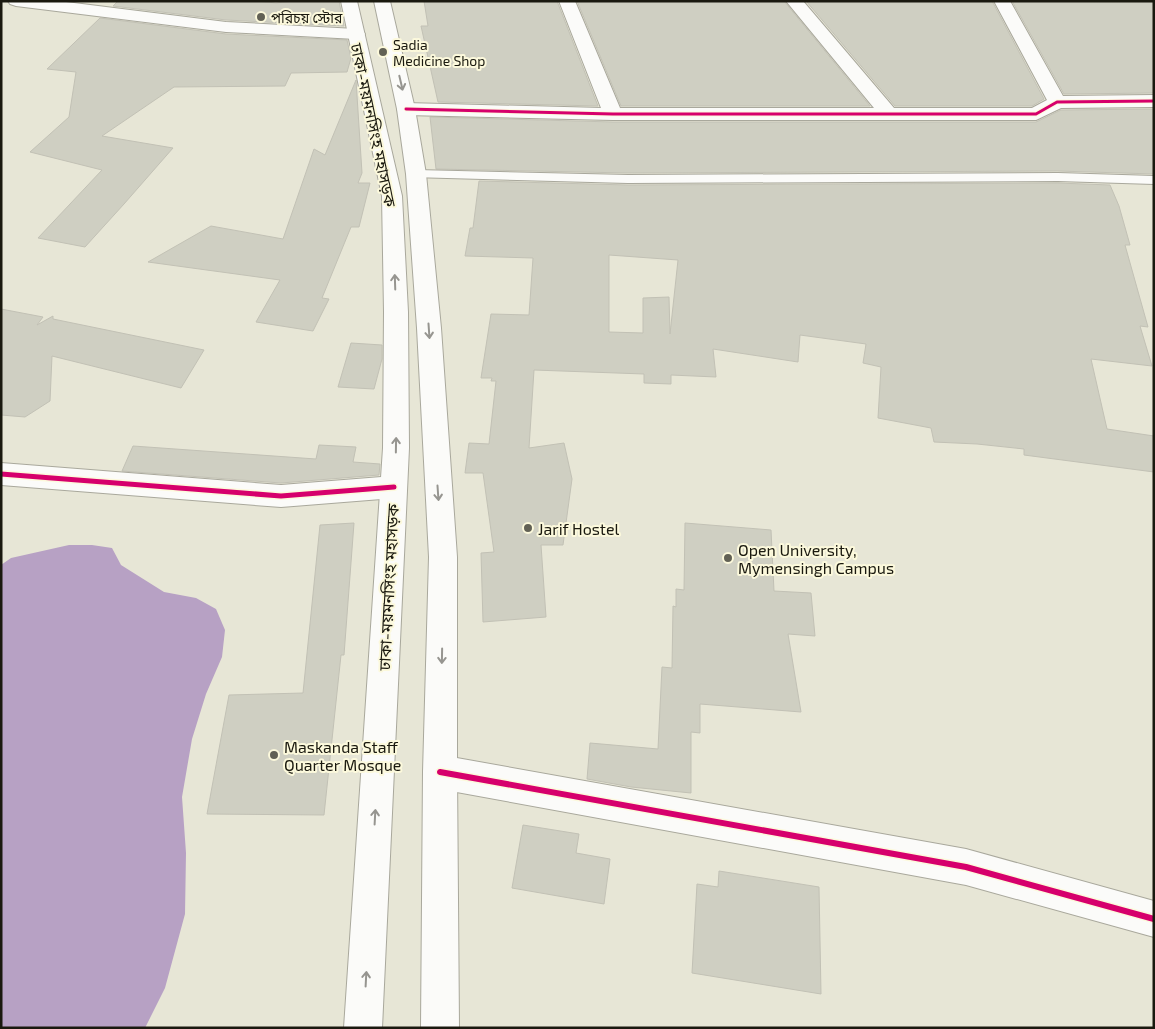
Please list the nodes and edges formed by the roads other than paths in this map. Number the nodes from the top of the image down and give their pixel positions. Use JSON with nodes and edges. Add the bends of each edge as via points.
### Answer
{"nodes":[{"id":1,"x":16,"y":1,"type":"edge"},
{"id":2,"x":349,"y":1,"type":"edge"},
{"id":3,"x":382,"y":1,"type":"edge"},
{"id":4,"x":567,"y":1,"type":"edge"},
{"id":5,"x":794,"y":1,"type":"edge"},
{"id":6,"x":1002,"y":1,"type":"edge"},
{"id":7,"x":356,"y":34,"type":"junction"},
{"id":8,"x":1057,"y":102,"type":"junction"},
{"id":9,"x":1154,"y":102,"type":"edge"},
{"id":10,"x":406,"y":108,"type":"junction"},
{"id":11,"x":888,"y":112,"type":"junction"},
{"id":12,"x":613,"y":114,"type":"junction"},
{"id":13,"x":416,"y":174,"type":"junction"},
{"id":14,"x":1154,"y":180,"type":"edge"},
{"id":15,"x":1,"y":474,"type":"edge"},
{"id":16,"x":394,"y":487,"type":"junction"},
{"id":17,"x":440,"y":772,"type":"junction"},
{"id":18,"x":1154,"y":920,"type":"edge"},
{"id":19,"x":363,"y":1028,"type":"edge"},
{"id":20,"x":440,"y":1028,"type":"edge"}],
"edges":[{"from":1,"to":7,"type":"street","via":[[226,27]]},
{"from":2,"to":7,"type":"street","name":"ঢাকা-ময়মনসিংহ মহাসড়ক"},
{"from":3,"to":10,"type":"street","name":"ঢাকা-ময়মনসিংহ মহাসড়ক","one_way":true},
{"from":4,"to":12,"type":"street"},
{"from":5,"to":11,"type":"street"},
{"from":6,"to":8,"type":"street"},
{"from":16,"to":7,"type":"street","name":"ঢাকা-ময়মনসিংহ মহাসড়ক","one_way":true,"via":[[396,312],[392,196]]},
{"from":8,"to":9,"type":"street"},
{"from":8,"to":11,"type":"street","via":[[1036,114]]},
{"from":10,"to":12,"type":"street"},
{"from":10,"to":13,"type":"street","name":"ঢাকা-ময়মনসিংহ মহাসড়ক"},
{"from":11,"to":12,"type":"street"},
{"from":13,"to":14,"type":"lane","via":[[628,179],[1058,177]]},
{"from":13,"to":17,"type":"street","name":"ঢাকা-ময়মনসিংহ মহাসড়ক","one_way":true,"via":[[443,557]]},
{"from":15,"to":16,"type":"street","via":[[280,496]]},
{"from":19,"to":16,"type":"street","name":"ঢাকা-ময়মনসিংহ মহাসড়ক","one_way":true},
{"from":17,"to":18,"type":"street","via":[[966,867]]},
{"from":17,"to":20,"type":"street","name":"ঢাকা-ময়মনসিংহ মহাসড়ক"}]}
